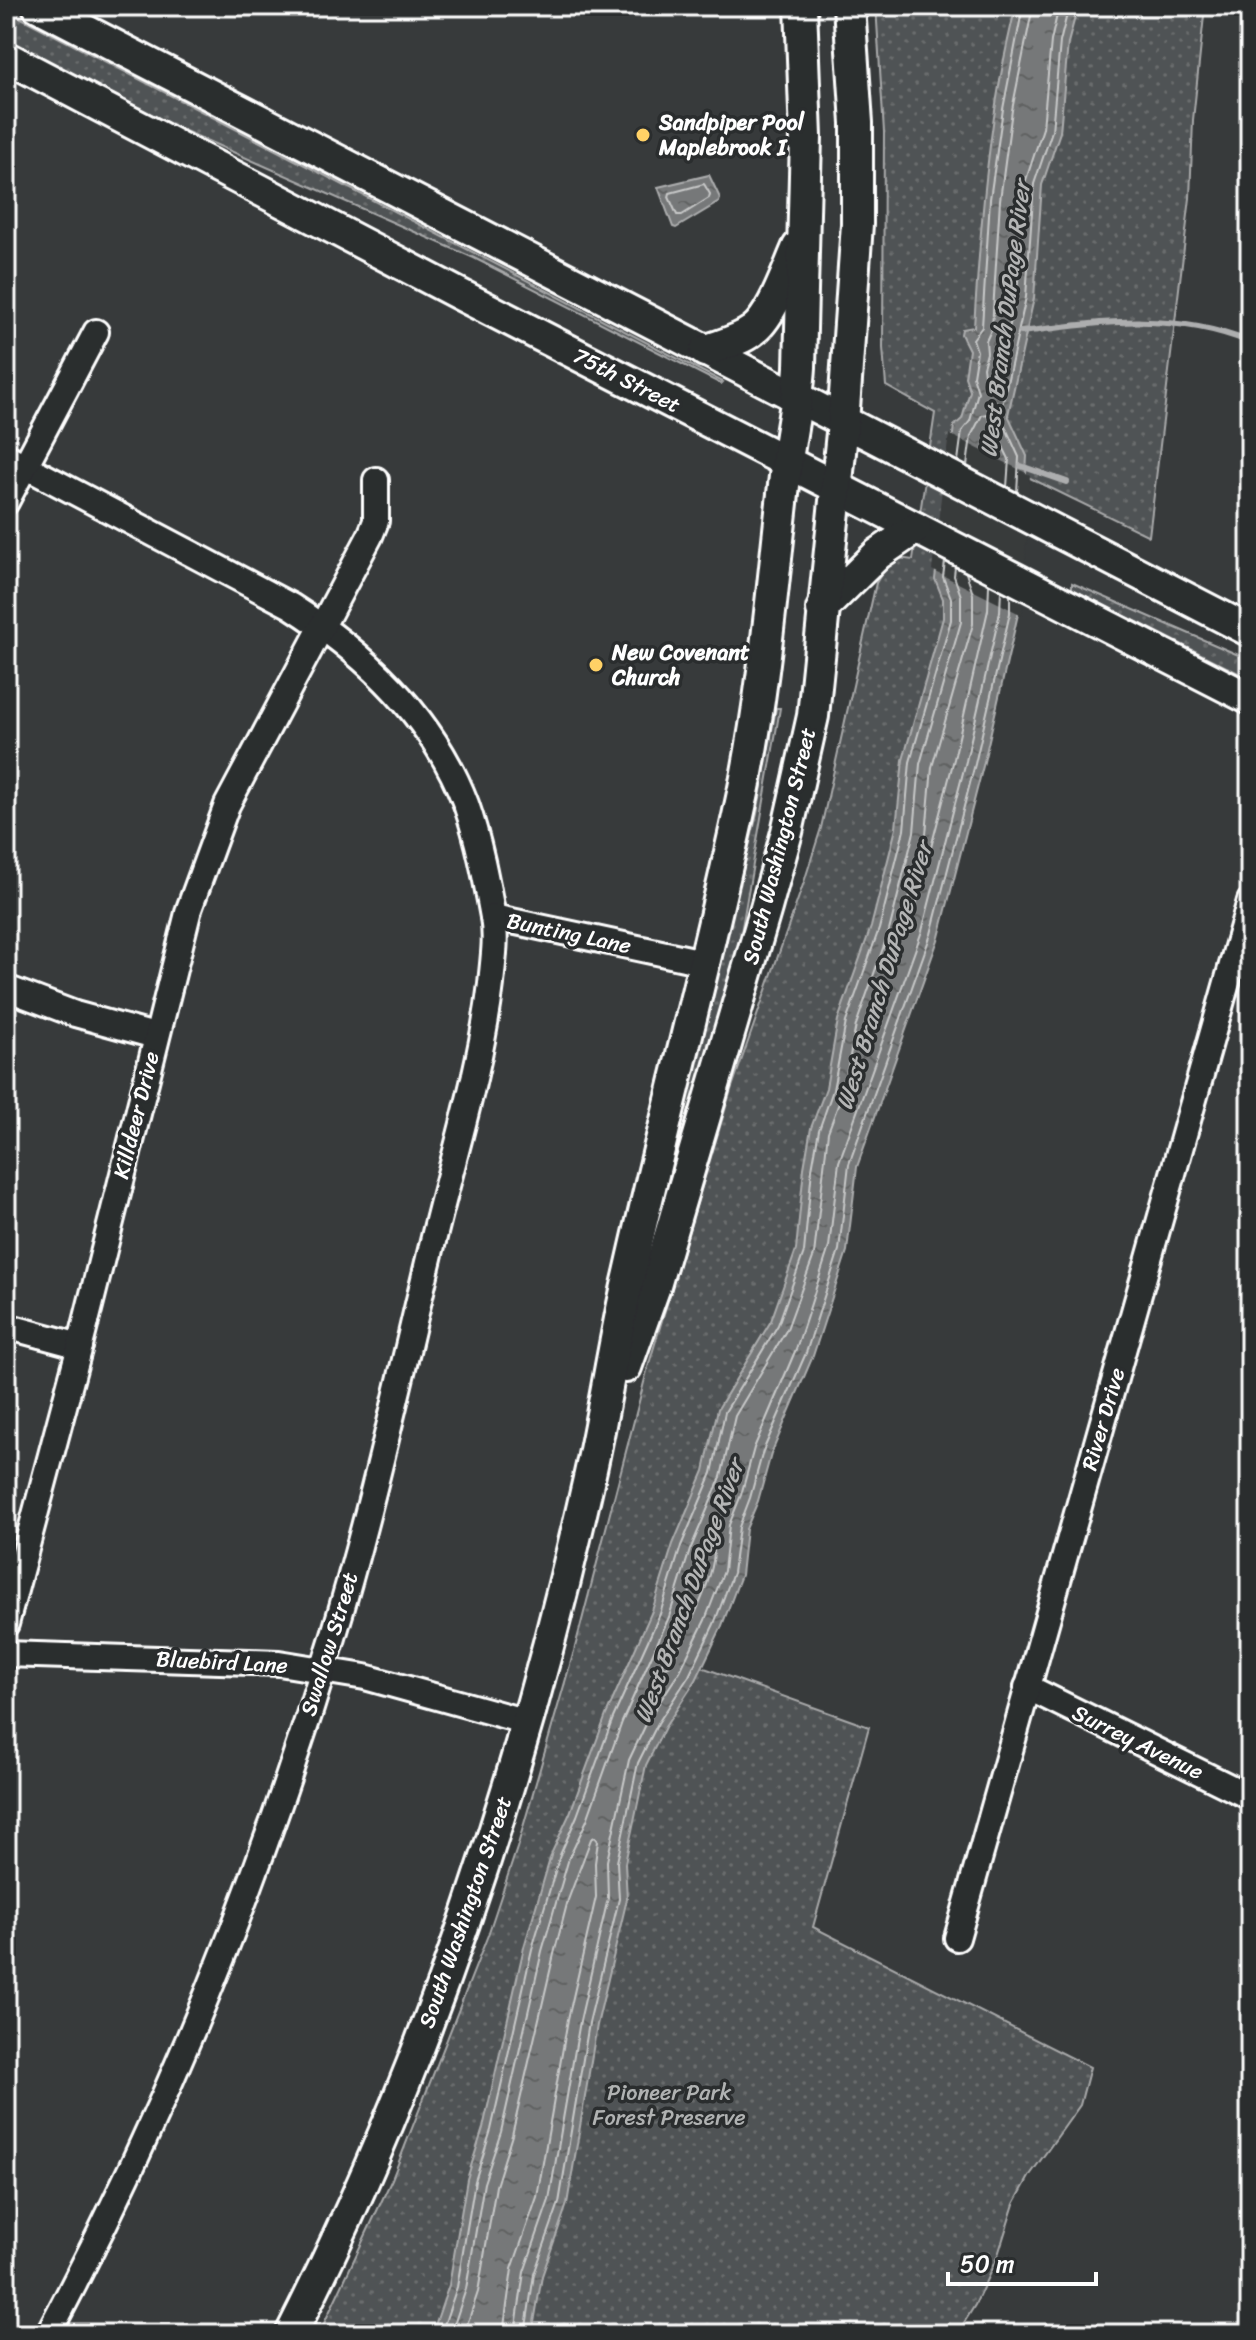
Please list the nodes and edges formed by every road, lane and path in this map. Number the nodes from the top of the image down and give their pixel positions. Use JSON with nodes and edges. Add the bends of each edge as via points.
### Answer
{"nodes":[{"id":1,"x":38,"y":6,"type":"edge"},
{"id":2,"x":801,"y":6,"type":"edge"},
{"id":3,"x":849,"y":6,"type":"edge"},
{"id":4,"x":6,"y":57,"type":"edge"},
{"id":5,"x":804,"y":234,"type":"junction"},
{"id":6,"x":96,"y":332,"type":"dead end"},
{"id":7,"x":705,"y":351,"type":"junction"},
{"id":8,"x":798,"y":400,"type":"junction"},
{"id":9,"x":843,"y":423,"type":"junction"},
{"id":10,"x":16,"y":461,"type":"edge"},
{"id":11,"x":786,"y":462,"type":"junction"},
{"id":12,"x":376,"y":480,"type":"dead end"},
{"id":13,"x":835,"y":487,"type":"junction"},
{"id":14,"x":6,"y":502,"type":"edge"},
{"id":15,"x":916,"y":528,"type":"junction"},
{"id":16,"x":822,"y":609,"type":"junction"},
{"id":17,"x":322,"y":626,"type":"junction"},
{"id":18,"x":1250,"y":631,"type":"edge"},
{"id":19,"x":1250,"y":699,"type":"edge"},
{"id":20,"x":1250,"y":901,"type":"edge"},
{"id":21,"x":493,"y":917,"type":"junction"},
{"id":22,"x":703,"y":962,"type":"junction"},
{"id":23,"x":6,"y":988,"type":"edge"},
{"id":24,"x":155,"y":1036,"type":"junction"},
{"id":25,"x":6,"y":1326,"type":"edge"},
{"id":26,"x":80,"y":1346,"type":"junction"},
{"id":27,"x":590,"y":1473,"type":"junction"},
{"id":28,"x":6,"y":1624,"type":"edge"},
{"id":29,"x":6,"y":1654,"type":"edge"},
{"id":30,"x":323,"y":1670,"type":"junction"},
{"id":31,"x":1027,"y":1687,"type":"junction"},
{"id":32,"x":527,"y":1722,"type":"junction"},
{"id":33,"x":1250,"y":1797,"type":"edge"},
{"id":34,"x":957,"y":1938,"type":"dead end"},
{"id":35,"x":48,"y":2334,"type":"edge"},
{"id":36,"x":291,"y":2334,"type":"edge"}],
"edges":[{"from":1,"to":7,"type":"main road"},
{"from":2,"to":5,"type":"main road","name":"South Washington Street"},
{"from":3,"to":9,"type":"main road","name":"South Washington Street","via":[[857,224]]},
{"from":4,"to":11,"type":"main road","name":"75th Street"},
{"from":5,"to":7,"type":"main road","via":[[758,327]]},
{"from":5,"to":8,"type":"main road","name":"South Washington Street"},
{"from":6,"to":10,"type":"street"},
{"from":7,"to":8,"type":"main road"},
{"from":8,"to":9,"type":"main road"},
{"from":8,"to":11,"type":"main road","name":"South Washington Street"},
{"from":9,"to":13,"type":"main road","name":"South Washington Street"},
{"from":9,"to":18,"type":"main road"},
{"from":10,"to":14,"type":"street"},
{"from":10,"to":17,"type":"street","name":"Bunting Lane"},
{"from":11,"to":13,"type":"main road","name":"75th Street"},
{"from":11,"to":22,"type":"main road","name":"South Washington Street","via":[[764,674]]},
{"from":12,"to":17,"type":"street","via":[[376,521]]},
{"from":13,"to":15,"type":"main road","name":"75th Street"},
{"from":13,"to":16,"type":"main road","name":"South Washington Street"},
{"from":15,"to":16,"type":"main road","via":[[878,554]]},
{"from":15,"to":19,"type":"main road","name":"75th Street"},
{"from":16,"to":27,"type":"main road","name":"South Washington Street","via":[[813,716],[787,832],[655,1286]]},
{"from":17,"to":21,"type":"street","name":"Bunting Lane","via":[[385,682],[435,742],[466,805]]},
{"from":17,"to":24,"type":"street","name":"Killdeer Drive","via":[[217,828]]},
{"from":20,"to":31,"type":"street","name":"River Drive"},
{"from":21,"to":22,"type":"street","name":"Bunting Lane"},
{"from":21,"to":30,"type":"street","name":"Swallow Street","via":[[495,947],[480,1050]]},
{"from":22,"to":27,"type":"main road","name":"South Washington Street","via":[[628,1279]]},
{"from":23,"to":24,"type":"street"},
{"from":24,"to":26,"type":"street","name":"Killdeer Drive"},
{"from":25,"to":26,"type":"street"},
{"from":26,"to":28,"type":"street","name":"Killdeer Drive"},
{"from":27,"to":32,"type":"main road","name":"South Washington Street"},
{"from":29,"to":30,"type":"street","name":"Bluebird Lane","via":[[200,1659]]},
{"from":30,"to":32,"type":"street","name":"Bluebird Lane"},
{"from":30,"to":35,"type":"street","name":"Swallow Street","via":[[233,1932],[178,2067]]},
{"from":31,"to":33,"type":"street","name":"Surrey Avenue"},
{"from":31,"to":34,"type":"street","name":"River Drive"},
{"from":32,"to":36,"type":"main road","name":"South Washington Street","via":[[418,2050]]}]}
